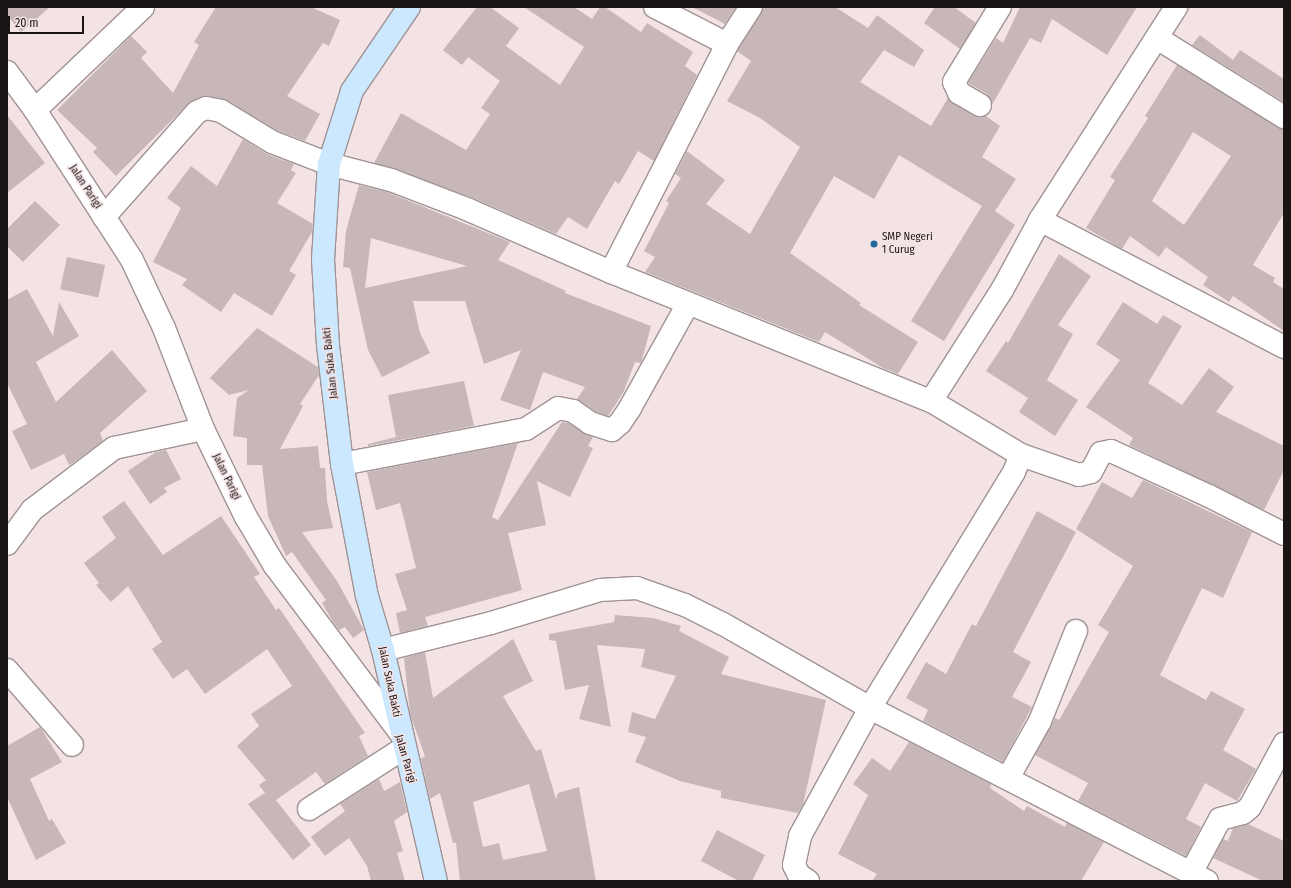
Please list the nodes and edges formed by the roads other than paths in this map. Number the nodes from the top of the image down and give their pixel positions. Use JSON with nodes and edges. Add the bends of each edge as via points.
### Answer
{"nodes":[{"id":1,"x":143,"y":7,"type":"edge"},
{"id":2,"x":409,"y":7,"type":"edge"},
{"id":3,"x":655,"y":7,"type":"edge"},
{"id":4,"x":751,"y":7,"type":"edge"},
{"id":5,"x":1000,"y":7,"type":"edge"},
{"id":6,"x":1176,"y":7,"type":"edge"},
{"id":7,"x":1157,"y":38,"type":"junction"},
{"id":8,"x":726,"y":44,"type":"junction"},
{"id":9,"x":7,"y":72,"type":"edge"},
{"id":10,"x":980,"y":105,"type":"dead end"},
{"id":11,"x":35,"y":110,"type":"junction"},
{"id":12,"x":1284,"y":116,"type":"edge"},
{"id":13,"x":329,"y":164,"type":"junction"},
{"id":14,"x":104,"y":217,"type":"junction"},
{"id":15,"x":1040,"y":220,"type":"junction"},
{"id":16,"x":611,"y":272,"type":"junction"},
{"id":17,"x":688,"y":304,"type":"junction"},
{"id":18,"x":1284,"y":347,"type":"edge"},
{"id":19,"x":931,"y":401,"type":"junction"},
{"id":20,"x":203,"y":429,"type":"junction"},
{"id":21,"x":1021,"y":455,"type":"junction"},
{"id":22,"x":342,"y":464,"type":"junction"},
{"id":23,"x":1284,"y":534,"type":"edge"},
{"id":24,"x":7,"y":544,"type":"edge"},
{"id":25,"x":1076,"y":631,"type":"dead end"},
{"id":26,"x":383,"y":650,"type":"junction"},
{"id":27,"x":7,"y":670,"type":"edge"},
{"id":28,"x":870,"y":708,"type":"junction"},
{"id":29,"x":403,"y":741,"type":"junction"},
{"id":30,"x":1284,"y":744,"type":"edge"},
{"id":31,"x":72,"y":745,"type":"dead end"},
{"id":32,"x":1008,"y":778,"type":"junction"},
{"id":33,"x":309,"y":809,"type":"dead end"},
{"id":34,"x":1189,"y":876,"type":"edge"},
{"id":35,"x":436,"y":881,"type":"edge"},
{"id":36,"x":808,"y":881,"type":"edge"}],
"edges":[{"from":1,"to":11,"type":"street"},
{"from":2,"to":13,"type":"main road","name":"Jalan Suka Bakti","via":[[352,91]]},
{"from":3,"to":8,"type":"street"},
{"from":4,"to":8,"type":"street"},
{"from":5,"to":10,"type":"street","via":[[954,82],[959,93]]},
{"from":6,"to":7,"type":"street"},
{"from":7,"to":12,"type":"street"},
{"from":7,"to":15,"type":"street"},
{"from":8,"to":16,"type":"street"},
{"from":9,"to":11,"type":"street","name":"Jalan Parigi"},
{"from":11,"to":14,"type":"street","name":"Jalan Parigi"},
{"from":13,"to":14,"type":"street","via":[[272,142],[221,111],[206,108],[197,112]]},
{"from":13,"to":16,"type":"street","via":[[391,180],[469,210]]},
{"from":13,"to":22,"type":"main road","name":"Jalan Suka Bakti","via":[[323,260],[328,345]]},
{"from":14,"to":20,"type":"street","name":"Jalan Parigi","via":[[132,260],[164,328]]},
{"from":15,"to":18,"type":"street"},
{"from":15,"to":19,"type":"street","via":[[1002,290]]},
{"from":16,"to":17,"type":"street"},
{"from":17,"to":19,"type":"street"},
{"from":17,"to":22,"type":"street","via":[[630,408],[612,430],[590,423],[574,411],[558,408],[526,429]]},
{"from":19,"to":21,"type":"street"},
{"from":20,"to":24,"type":"street","via":[[114,448],[32,510]]},
{"from":20,"to":29,"type":"street","name":"Jalan Parigi","via":[[246,517],[275,566]]},
{"from":21,"to":23,"type":"street","via":[[1079,475],[1091,472],[1101,453],[1111,451]]},
{"from":21,"to":28,"type":"street","via":[[1014,472]]},
{"from":22,"to":26,"type":"main road","name":"Jalan Suka Bakti","via":[[367,596]]},
{"from":25,"to":32,"type":"street","via":[[1040,721]]},
{"from":26,"to":28,"type":"street","via":[[491,623],[600,590],[637,588],[685,605],[723,624]]},
{"from":26,"to":29,"type":"main road","name":"Jalan Suka Bakti"},
{"from":27,"to":31,"type":"street"},
{"from":28,"to":32,"type":"street"},
{"from":28,"to":36,"type":"street","via":[[800,836],[794,865],[799,875]]},
{"from":29,"to":33,"type":"street"},
{"from":29,"to":35,"type":"main road","name":"Jalan Parigi"},
{"from":30,"to":34,"type":"street","via":[[1250,807],[1243,813],[1220,819]]},
{"from":32,"to":34,"type":"street"}]}
